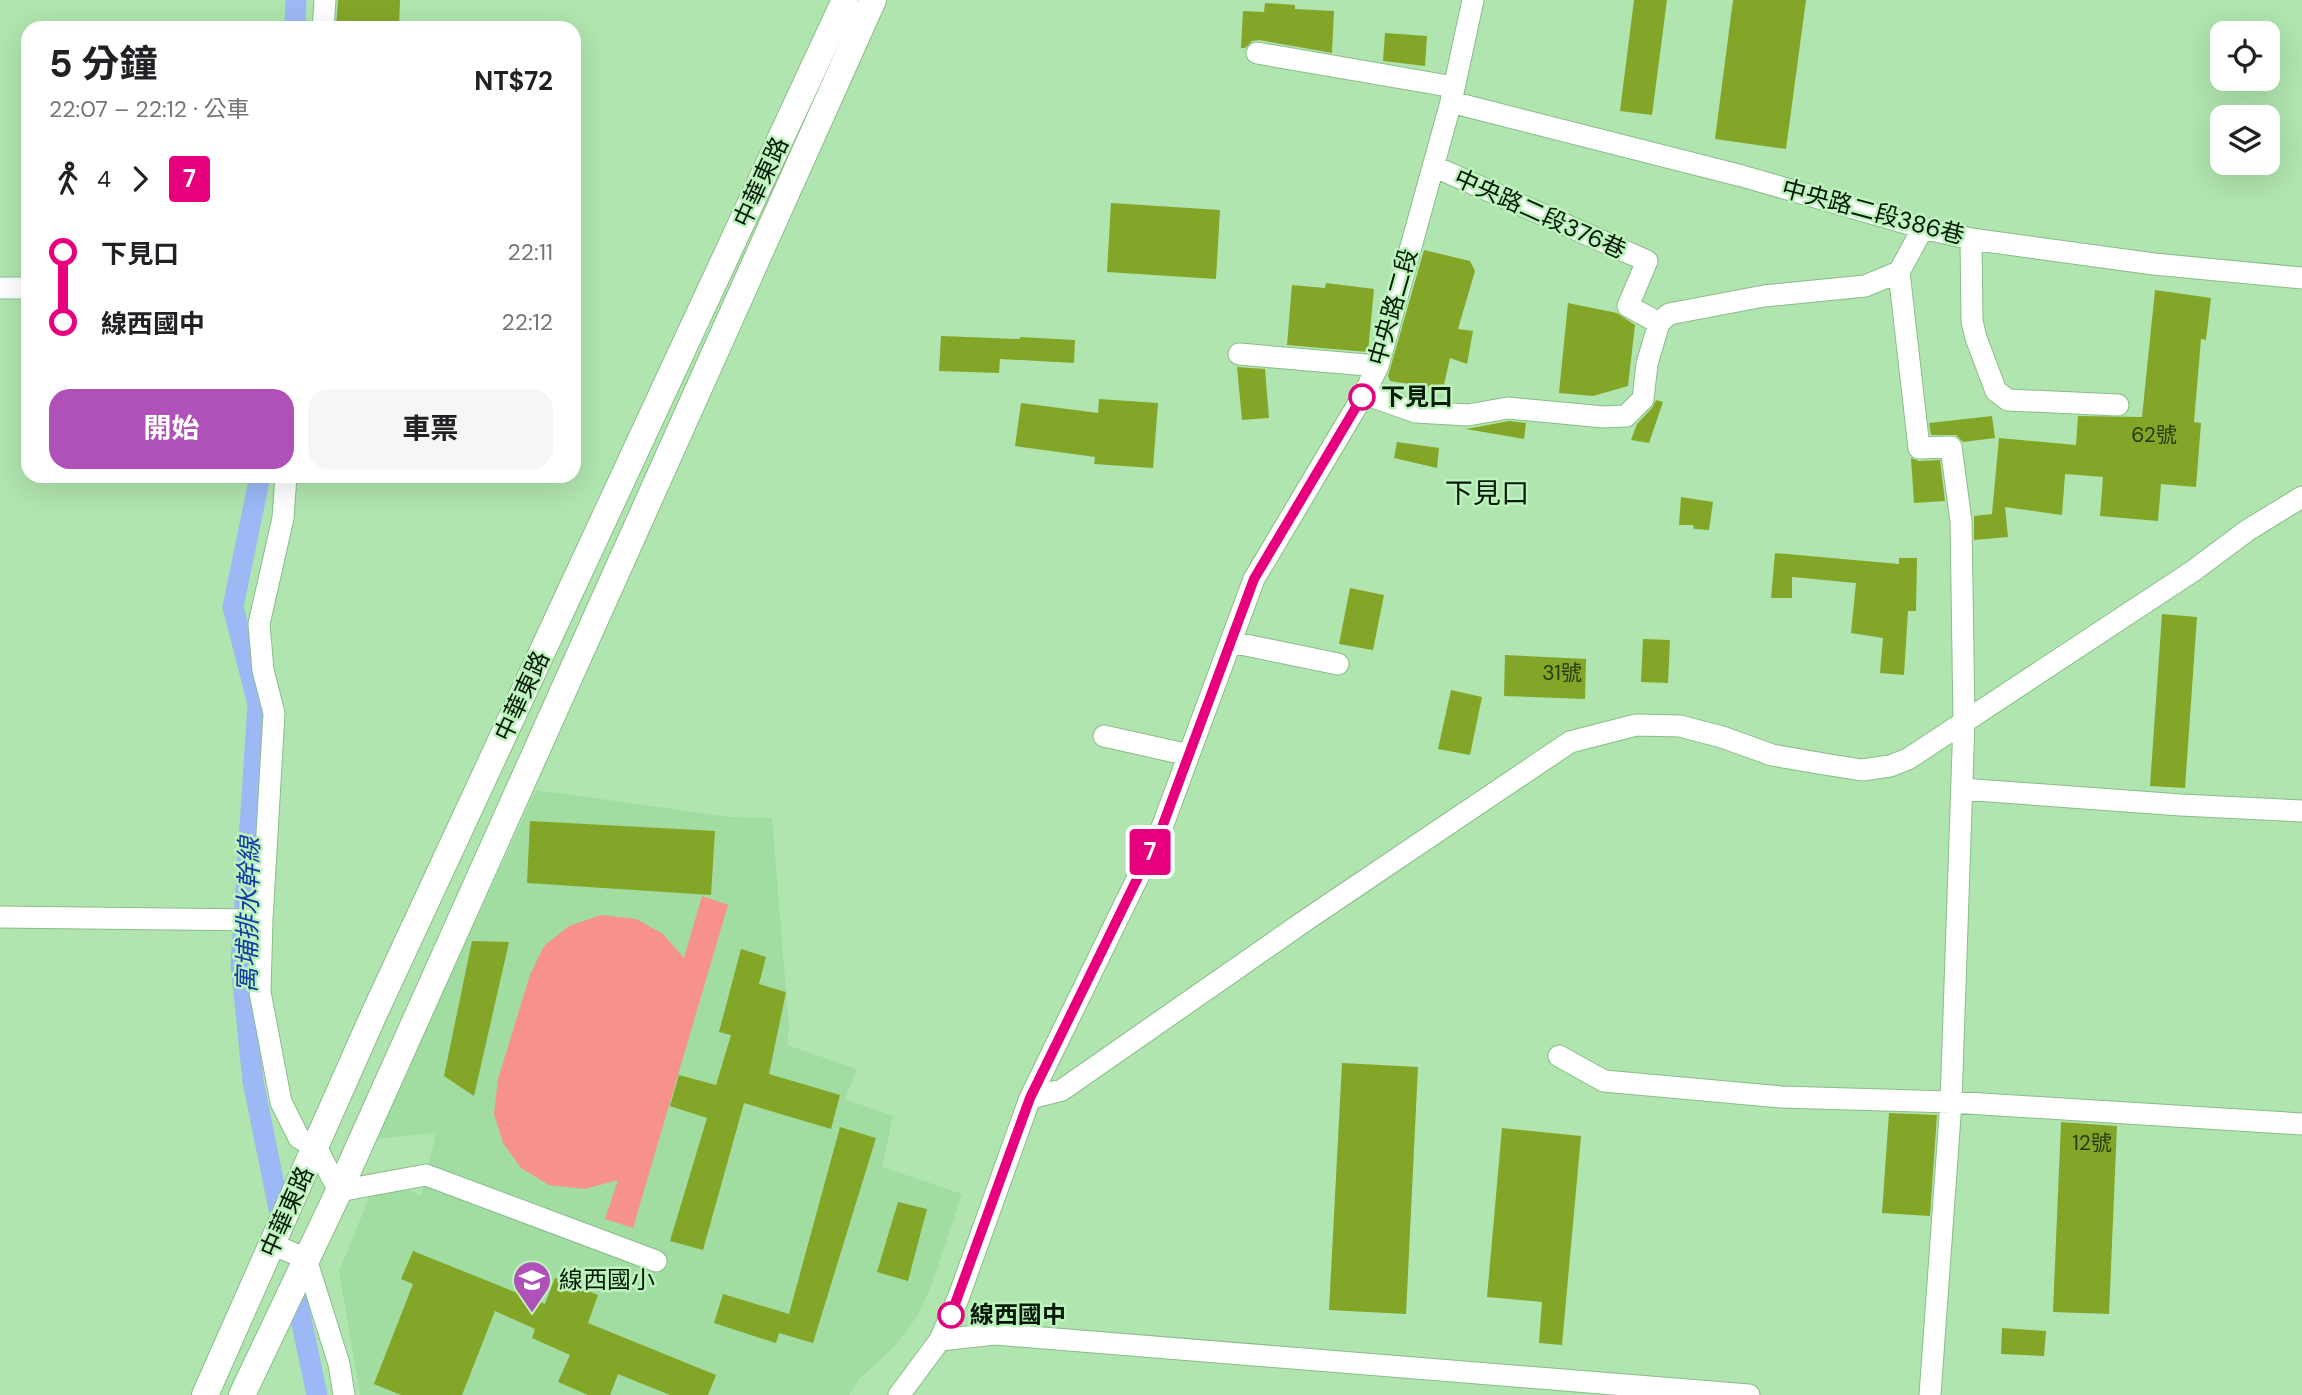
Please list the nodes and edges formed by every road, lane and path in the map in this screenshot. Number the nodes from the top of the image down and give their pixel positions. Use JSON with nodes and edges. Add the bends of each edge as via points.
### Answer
{"nodes":[{"id":1,"x":325,"y":0,"type":"edge"},
{"id":2,"x":845,"y":0,"type":"edge"},
{"id":3,"x":873,"y":0,"type":"edge"},
{"id":4,"x":1474,"y":0,"type":"edge"},
{"id":5,"x":324,"y":21,"type":"edge"},
{"id":6,"x":1256,"y":53,"type":"dead end"},
{"id":7,"x":1453,"y":95,"type":"junction"},
{"id":8,"x":1433,"y":166,"type":"junction"},
{"id":9,"x":1923,"y":228,"type":"junction"},
{"id":10,"x":1971,"y":239,"type":"junction"},
{"id":11,"x":1899,"y":272,"type":"junction"},
{"id":12,"x":2302,"y":278,"type":"edge"},
{"id":13,"x":0,"y":288,"type":"edge"},
{"id":14,"x":21,"y":288,"type":"edge"},
{"id":15,"x":1660,"y":323,"type":"junction"},
{"id":16,"x":1239,"y":354,"type":"dead end"},
{"id":17,"x":1378,"y":366,"type":"junction"},
{"id":18,"x":1364,"y":394,"type":"junction"},
{"id":19,"x":2118,"y":405,"type":"dead end"},
{"id":20,"x":286,"y":483,"type":"edge"},
{"id":21,"x":2302,"y":497,"type":"edge"},
{"id":22,"x":1231,"y":642,"type":"junction"},
{"id":23,"x":1338,"y":664,"type":"dead end"},
{"id":24,"x":1964,"y":721,"type":"junction"},
{"id":25,"x":1104,"y":736,"type":"dead end"},
{"id":26,"x":1189,"y":755,"type":"junction"},
{"id":27,"x":1962,"y":789,"type":"junction"},
{"id":28,"x":2302,"y":811,"type":"edge"},
{"id":29,"x":0,"y":917,"type":"edge"},
{"id":30,"x":262,"y":920,"type":"junction"},
{"id":31,"x":1559,"y":1056,"type":"dead end"},
{"id":32,"x":1030,"y":1098,"type":"junction"},
{"id":33,"x":1951,"y":1102,"type":"junction"},
{"id":34,"x":2302,"y":1124,"type":"edge"},
{"id":35,"x":316,"y":1147,"type":"junction"},
{"id":36,"x":339,"y":1191,"type":"junction"},
{"id":37,"x":272,"y":1244,"type":"junction"},
{"id":38,"x":306,"y":1259,"type":"junction"},
{"id":39,"x":656,"y":1261,"type":"dead end"},
{"id":40,"x":940,"y":1340,"type":"junction"},
{"id":41,"x":205,"y":1395,"type":"edge"},
{"id":42,"x":242,"y":1395,"type":"edge"},
{"id":43,"x":344,"y":1395,"type":"edge"},
{"id":44,"x":899,"y":1395,"type":"edge"},
{"id":45,"x":1749,"y":1395,"type":"edge"},
{"id":46,"x":1930,"y":1395,"type":"edge"}],
"edges":[{"from":1,"to":5,"type":"street"},
{"from":2,"to":35,"type":"main road","name":"中華東路"},
{"from":3,"to":36,"type":"main road","name":"中華東路"},
{"from":4,"to":7,"type":"street","name":"中央路二段"},
{"from":6,"to":7,"type":"street","name":"中央路二段386巷"},
{"from":7,"to":8,"type":"street","name":"中央路二段"},
{"from":7,"to":9,"type":"street","name":"中央路二段386巷"},
{"from":8,"to":15,"type":"street","name":"中央路二段376巷","via":[[1647,261],[1628,306]]},
{"from":8,"to":17,"type":"street","name":"中央路二段"},
{"from":9,"to":10,"type":"street","name":"中央路二段386巷"},
{"from":9,"to":11,"type":"street"},
{"from":10,"to":12,"type":"street","name":"中央路二段386巷"},
{"from":10,"to":19,"type":"street","via":[[1972,321],[1996,391],[2008,400]]},
{"from":11,"to":15,"type":"street","via":[[1865,286],[1764,296],[1670,314]]},
{"from":11,"to":24,"type":"street","via":[[1919,448],[1951,447],[1961,521]]},
{"from":13,"to":14,"type":"street"},
{"from":15,"to":18,"type":"street","via":[[1647,364],[1643,399],[1626,416],[1508,408],[1468,415],[1416,412]]},
{"from":16,"to":17,"type":"street"},
{"from":17,"to":18,"type":"street","name":"中央路二段"},
{"from":18,"to":22,"type":"street","name":"中央路二段","via":[[1254,579]]},
{"from":20,"to":30,"type":"street","via":[[283,518],[259,624],[263,670],[274,713]]},
{"from":21,"to":24,"type":"street"},
{"from":22,"to":23,"type":"street"},
{"from":22,"to":26,"type":"street","name":"中央路二段"},
{"from":24,"to":27,"type":"street"},
{"from":24,"to":32,"type":"street","via":[[1908,759],[1862,770],[1772,755],[1680,726],[1636,725],[1570,741],[1062,1090]]},
{"from":25,"to":26,"type":"street"},
{"from":26,"to":32,"type":"street","name":"中央路二段","via":[[1161,830]]},
{"from":27,"to":28,"type":"street"},
{"from":27,"to":33,"type":"street"},
{"from":29,"to":30,"type":"street"},
{"from":30,"to":35,"type":"street","via":[[260,992],[281,1102],[299,1138]]},
{"from":31,"to":33,"type":"street","via":[[1604,1081],[1781,1097]]},
{"from":32,"to":40,"type":"street","name":"中央路二段"},
{"from":33,"to":34,"type":"street"},
{"from":33,"to":46,"type":"street"},
{"from":35,"to":36,"type":"street"},
{"from":35,"to":37,"type":"main road","name":"中華東路"},
{"from":36,"to":38,"type":"main road","name":"中華東路"},
{"from":36,"to":39,"type":"street","via":[[426,1175]]},
{"from":37,"to":38,"type":"street"},
{"from":37,"to":41,"type":"main road","name":"中華東路"},
{"from":38,"to":42,"type":"main road","name":"中華東路"},
{"from":38,"to":43,"type":"street","via":[[339,1364]]},
{"from":40,"to":44,"type":"street","name":"中央路二段"},
{"from":40,"to":45,"type":"street","via":[[995,1334]]}]}
